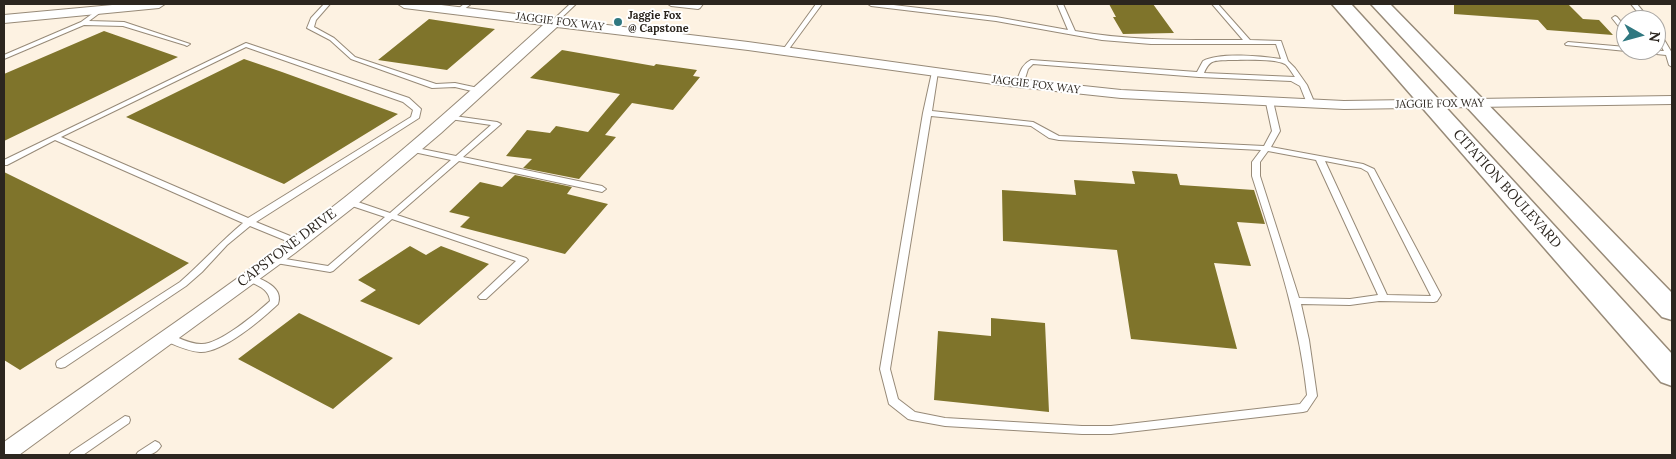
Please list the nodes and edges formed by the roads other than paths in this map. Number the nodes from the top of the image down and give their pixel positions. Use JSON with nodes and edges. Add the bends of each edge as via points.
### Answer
{"nodes":[{"id":1,"x":133,"y":4,"type":"edge"},
{"id":2,"x":160,"y":4,"type":"edge"},
{"id":3,"x":327,"y":4,"type":"edge"},
{"id":4,"x":404,"y":4,"type":"edge"},
{"id":5,"x":573,"y":4,"type":"edge"},
{"id":6,"x":672,"y":4,"type":"edge"},
{"id":7,"x":700,"y":4,"type":"edge"},
{"id":8,"x":819,"y":4,"type":"edge"},
{"id":9,"x":871,"y":4,"type":"edge"},
{"id":10,"x":1060,"y":4,"type":"edge"},
{"id":11,"x":1214,"y":4,"type":"edge"},
{"id":12,"x":1342,"y":4,"type":"edge"},
{"id":13,"x":1380,"y":4,"type":"edge"},
{"id":14,"x":465,"y":7,"type":"edge"},
{"id":15,"x":103,"y":8,"type":"junction"},
{"id":16,"x":4,"y":19,"type":"edge"},
{"id":17,"x":554,"y":22,"type":"junction"},
{"id":18,"x":82,"y":23,"type":"junction"},
{"id":19,"x":1072,"y":32,"type":"junction"},
{"id":20,"x":1248,"y":42,"type":"junction"},
{"id":21,"x":187,"y":44,"type":"dead end"},
{"id":22,"x":1568,"y":44,"type":"dead end"},
{"id":23,"x":1616,"y":48,"type":"edge"},
{"id":24,"x":1666,"y":48,"type":"edge"},
{"id":25,"x":784,"y":52,"type":"junction"},
{"id":26,"x":1666,"y":53,"type":"edge"},
{"id":27,"x":1669,"y":53,"type":"junction"},
{"id":28,"x":4,"y":57,"type":"edge"},
{"id":29,"x":1285,"y":62,"type":"junction"},
{"id":30,"x":1672,"y":65,"type":"edge"},
{"id":31,"x":935,"y":72,"type":"junction"},
{"id":32,"x":1199,"y":74,"type":"junction"},
{"id":33,"x":1020,"y":83,"type":"junction"},
{"id":34,"x":1302,"y":85,"type":"junction"},
{"id":35,"x":480,"y":91,"type":"junction"},
{"id":36,"x":1672,"y":100,"type":"edge"},
{"id":37,"x":1270,"y":102,"type":"junction"},
{"id":38,"x":1311,"y":104,"type":"junction"},
{"id":39,"x":1477,"y":104,"type":"junction"},
{"id":40,"x":1432,"y":105,"type":"junction"},
{"id":41,"x":927,"y":113,"type":"junction"},
{"id":42,"x":450,"y":117,"type":"junction"},
{"id":43,"x":55,"y":137,"type":"junction"},
{"id":44,"x":1265,"y":148,"type":"junction"},
{"id":45,"x":412,"y":149,"type":"junction"},
{"id":46,"x":456,"y":159,"type":"junction"},
{"id":47,"x":1320,"y":159,"type":"junction"},
{"id":48,"x":4,"y":162,"type":"edge"},
{"id":49,"x":602,"y":189,"type":"dead end"},
{"id":50,"x":349,"y":202,"type":"junction"},
{"id":51,"x":392,"y":215,"type":"junction"},
{"id":52,"x":249,"y":222,"type":"junction"},
{"id":53,"x":297,"y":242,"type":"junction"},
{"id":54,"x":273,"y":260,"type":"junction"},
{"id":55,"x":249,"y":278,"type":"junction"},
{"id":56,"x":482,"y":297,"type":"dead end"},
{"id":57,"x":1384,"y":298,"type":"junction"},
{"id":58,"x":1295,"y":301,"type":"junction"},
{"id":59,"x":1672,"y":310,"type":"edge"},
{"id":60,"x":167,"y":337,"type":"junction"},
{"id":61,"x":61,"y":364,"type":"dead end"},
{"id":62,"x":1672,"y":374,"type":"edge"},
{"id":63,"x":125,"y":420,"type":"dead end"},
{"id":64,"x":155,"y":446,"type":"dead end"},
{"id":65,"x":4,"y":454,"type":"edge"},
{"id":66,"x":75,"y":455,"type":"edge"},
{"id":67,"x":142,"y":455,"type":"edge"}],
"edges":[{"from":1,"to":2,"type":"street"},
{"from":1,"to":15,"type":"street"},
{"from":3,"to":35,"type":"lane","via":[[313,19],[310,28],[332,39],[353,58],[435,86],[455,85]]},
{"from":4,"to":14,"type":"street","name":"JAGGIE FOX WAY"},
{"from":5,"to":17,"type":"lane"},
{"from":6,"to":7,"type":"lane","via":[[698,7]]},
{"from":8,"to":25,"type":"lane"},
{"from":9,"to":19,"type":"lane"},
{"from":10,"to":19,"type":"lane"},
{"from":11,"to":20,"type":"lane"},
{"from":12,"to":40,"type":"main road","name":"CITATION BOULEVARD"},
{"from":13,"to":39,"type":"main road"},
{"from":14,"to":17,"type":"street","name":"JAGGIE FOX WAY"},
{"from":15,"to":16,"type":"street"},
{"from":15,"to":18,"type":"lane"},
{"from":17,"to":25,"type":"street","name":"JAGGIE FOX WAY"},
{"from":17,"to":35,"type":"street","name":"CAPSTONE DRIVE"},
{"from":18,"to":21,"type":"lane","via":[[124,24]]},
{"from":18,"to":28,"type":"lane"},
{"from":19,"to":20,"type":"lane","via":[[1150,42]]},
{"from":20,"to":29,"type":"lane","via":[[1279,42]]},
{"from":22,"to":23,"type":"lane"},
{"from":24,"to":27,"type":"lane"},
{"from":25,"to":31,"type":"street","name":"JAGGIE FOX WAY"},
{"from":26,"to":27,"type":"lane"},
{"from":27,"to":30,"type":"lane"},
{"from":29,"to":32,"type":"lane","via":[[1211,59],[1205,62]]},
{"from":29,"to":34,"type":"lane"},
{"from":31,"to":33,"type":"street","name":"JAGGIE FOX WAY"},
{"from":31,"to":41,"type":"lane"},
{"from":32,"to":33,"type":"lane","via":[[1031,62],[1025,68]]},
{"from":32,"to":34,"type":"lane","via":[[1294,79]]},
{"from":33,"to":37,"type":"street","name":"JAGGIE FOX WAY","via":[[1121,94]]},
{"from":34,"to":38,"type":"lane"},
{"from":35,"to":42,"type":"street","name":"CAPSTONE DRIVE"},
{"from":36,"to":39,"type":"street","name":"JAGGIE FOX WAY"},
{"from":37,"to":38,"type":"street","name":"JAGGIE FOX WAY"},
{"from":37,"to":44,"type":"lane","via":[[1276,131]]},
{"from":38,"to":40,"type":"street","name":"JAGGIE FOX WAY"},
{"from":39,"to":40,"type":"street","name":"JAGGIE FOX WAY"},
{"from":39,"to":59,"type":"main road"},
{"from":40,"to":62,"type":"main road","name":"CITATION BOULEVARD"},
{"from":41,"to":44,"type":"lane","via":[[1033,124],[1059,138]]},
{"from":41,"to":58,"type":"lane","via":[[885,369],[893,401],[912,416],[945,422],[1111,430],[1303,408],[1312,396],[1311,378]]},
{"from":42,"to":45,"type":"street","name":"CAPSTONE DRIVE"},
{"from":42,"to":46,"type":"lane","via":[[497,124]]},
{"from":43,"to":48,"type":"lane"},
{"from":43,"to":52,"type":"lane"},
{"from":43,"to":52,"type":"lane","via":[[246,45],[406,100],[417,109],[415,118]]},
{"from":44,"to":47,"type":"lane"},
{"from":44,"to":58,"type":"lane","via":[[1256,162],[1256,176]]},
{"from":45,"to":46,"type":"lane"},
{"from":45,"to":50,"type":"street","name":"CAPSTONE DRIVE"},
{"from":46,"to":49,"type":"lane"},
{"from":46,"to":51,"type":"lane"},
{"from":47,"to":57,"type":"lane"},
{"from":47,"to":57,"type":"lane","via":[[1356,164],[1371,170],[1436,295],[1427,299]]},
{"from":50,"to":51,"type":"lane"},
{"from":50,"to":53,"type":"street","name":"CAPSTONE DRIVE"},
{"from":51,"to":54,"type":"lane","via":[[330,269]]},
{"from":51,"to":56,"type":"lane","via":[[523,260]]},
{"from":52,"to":53,"type":"lane"},
{"from":52,"to":61,"type":"lane","via":[[224,242],[183,284]]},
{"from":53,"to":54,"type":"street","name":"CAPSTONE DRIVE"},
{"from":54,"to":55,"type":"street","name":"CAPSTONE DRIVE"},
{"from":55,"to":60,"type":"street","name":"CAPSTONE DRIVE"},
{"from":55,"to":60,"type":"lane","via":[[272,291],[274,302],[223,342],[204,348],[192,347]]},
{"from":57,"to":58,"type":"lane","via":[[1350,302]]},
{"from":60,"to":65,"type":"street","name":"CAPSTONE DRIVE"},
{"from":63,"to":66,"type":"lane"},
{"from":64,"to":67,"type":"lane"}]}
